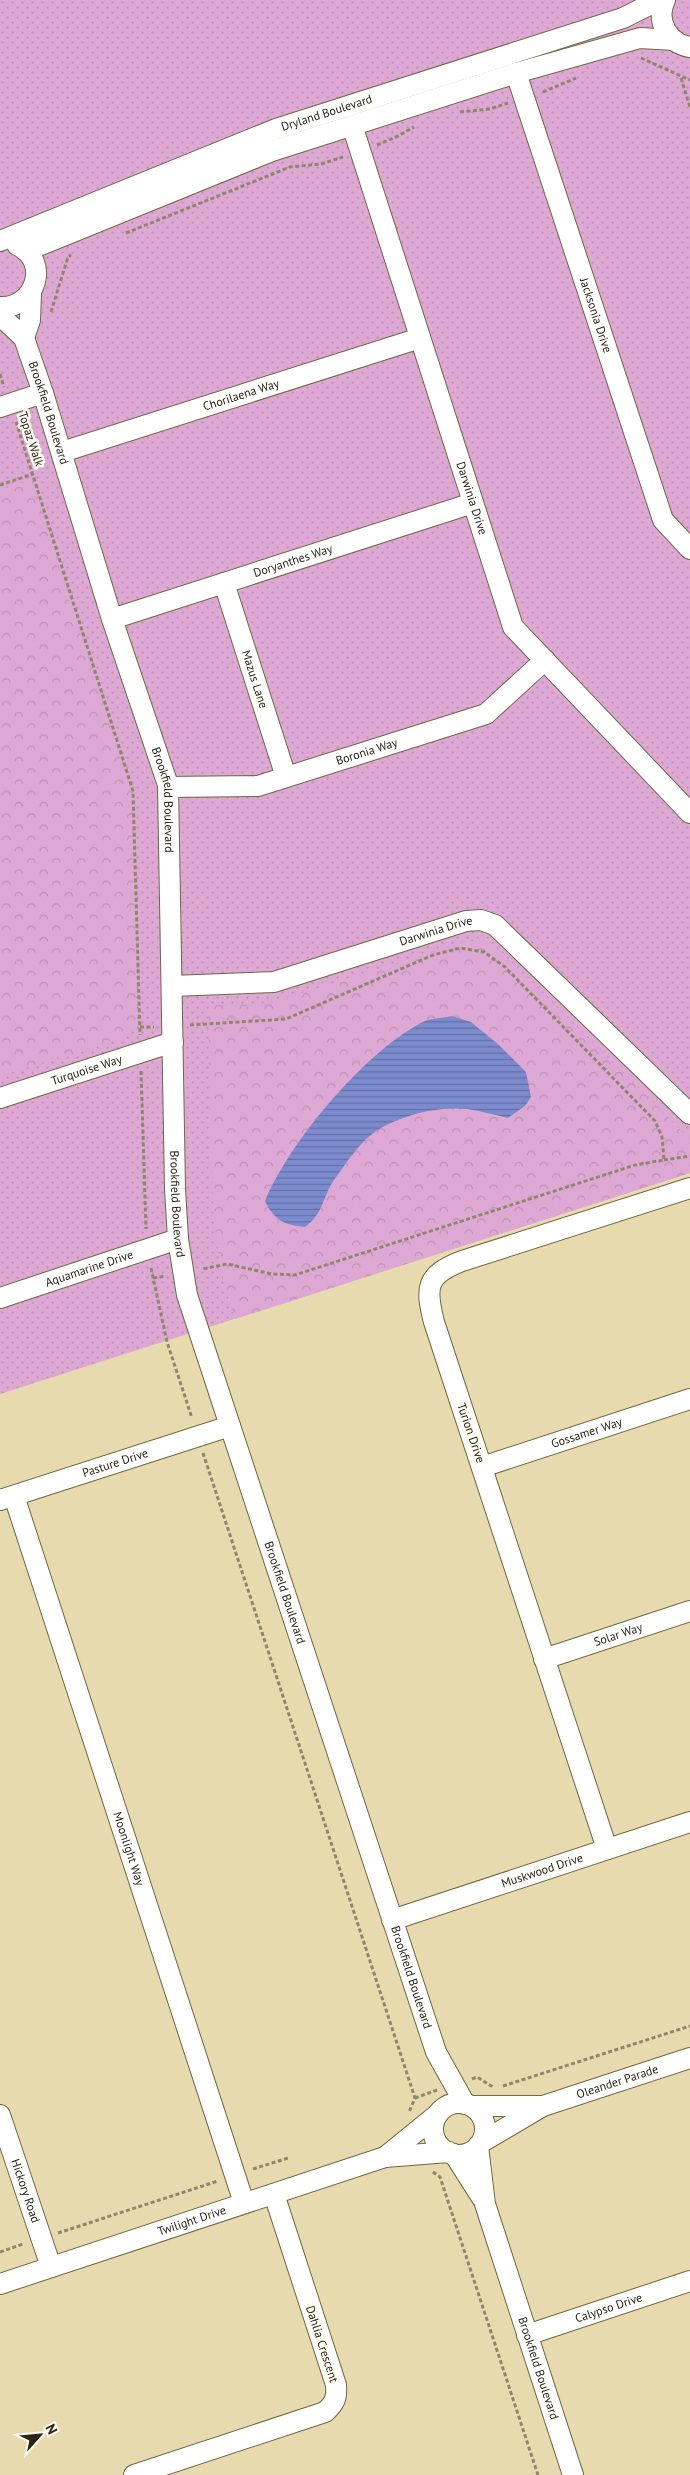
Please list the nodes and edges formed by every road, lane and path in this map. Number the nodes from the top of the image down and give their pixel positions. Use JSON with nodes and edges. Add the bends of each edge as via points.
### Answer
{"nodes":[{"id":1,"x":659,"y":0,"type":"edge"},
{"id":2,"x":664,"y":0,"type":"edge"},
{"id":3,"x":682,"y":44,"type":"edge"},
{"id":4,"x":653,"y":64,"type":"dead end"},
{"id":5,"x":516,"y":73,"type":"junction"},
{"id":6,"x":681,"y":78,"type":"junction"},
{"id":7,"x":690,"y":80,"type":"edge"},
{"id":8,"x":506,"y":104,"type":"dead end"},
{"id":9,"x":690,"y":107,"type":"edge"},
{"id":10,"x":456,"y":113,"type":"dead end"},
{"id":11,"x":418,"y":125,"type":"dead end"},
{"id":12,"x":352,"y":126,"type":"junction"},
{"id":13,"x":396,"y":137,"type":"dead end"},
{"id":14,"x":321,"y":164,"type":"dead end"},
{"id":15,"x":125,"y":234,"type":"dead end"},
{"id":16,"x":0,"y":242,"type":"edge"},
{"id":17,"x":26,"y":251,"type":"junction"},
{"id":18,"x":74,"y":254,"type":"dead end"},
{"id":19,"x":63,"y":272,"type":"dead end"},
{"id":20,"x":31,"y":294,"type":"junction"},
{"id":21,"x":0,"y":308,"type":"edge"},
{"id":22,"x":24,"y":338,"type":"junction"},
{"id":23,"x":420,"y":338,"type":"junction"},
{"id":24,"x":43,"y":393,"type":"junction"},
{"id":25,"x":5,"y":405,"type":"edge"},
{"id":26,"x":62,"y":452,"type":"junction"},
{"id":27,"x":33,"y":474,"type":"junction"},
{"id":28,"x":0,"y":485,"type":"edge"},
{"id":29,"x":473,"y":503,"type":"junction"},
{"id":30,"x":690,"y":549,"type":"edge"},
{"id":31,"x":224,"y":583,"type":"junction"},
{"id":32,"x":112,"y":619,"type":"junction"},
{"id":33,"x":545,"y":660,"type":"junction"},
{"id":34,"x":286,"y":777,"type":"junction"},
{"id":35,"x":168,"y":787,"type":"junction"},
{"id":36,"x":690,"y":813,"type":"edge"},
{"id":37,"x":172,"y":986,"type":"junction"},
{"id":38,"x":140,"y":1027,"type":"junction"},
{"id":39,"x":173,"y":1034,"type":"junction"},
{"id":40,"x":140,"y":1053,"type":"junction"},
{"id":41,"x":0,"y":1098,"type":"edge"},
{"id":42,"x":690,"y":1114,"type":"edge"},
{"id":43,"x":690,"y":1156,"type":"edge"},
{"id":44,"x":664,"y":1160,"type":"junction"},
{"id":45,"x":690,"y":1188,"type":"edge"},
{"id":46,"x":178,"y":1239,"type":"junction"},
{"id":47,"x":148,"y":1250,"type":"junction"},
{"id":48,"x":184,"y":1274,"type":"junction"},
{"id":49,"x":153,"y":1278,"type":"junction"},
{"id":50,"x":0,"y":1298,"type":"edge"},
{"id":51,"x":690,"y":1399,"type":"edge"},
{"id":52,"x":230,"y":1426,"type":"junction"},
{"id":53,"x":198,"y":1436,"type":"junction"},
{"id":54,"x":482,"y":1467,"type":"junction"},
{"id":55,"x":7,"y":1498,"type":"edge"},
{"id":56,"x":690,"y":1611,"type":"edge"},
{"id":57,"x":544,"y":1659,"type":"junction"},
{"id":58,"x":690,"y":1822,"type":"edge"},
{"id":59,"x":606,"y":1848,"type":"junction"},
{"id":60,"x":392,"y":1920,"type":"junction"},
{"id":61,"x":690,"y":2026,"type":"edge"},
{"id":62,"x":436,"y":2052,"type":"junction"},
{"id":63,"x":690,"y":2058,"type":"edge"},
{"id":64,"x":496,"y":2088,"type":"dead end"},
{"id":65,"x":415,"y":2098,"type":"dead end"},
{"id":66,"x":468,"y":2105,"type":"junction"},
{"id":67,"x":543,"y":2106,"type":"junction"},
{"id":68,"x":440,"y":2112,"type":"junction"},
{"id":69,"x":0,"y":2115,"type":"edge"},
{"id":70,"x":480,"y":2144,"type":"junction"},
{"id":71,"x":451,"y":2153,"type":"junction"},
{"id":72,"x":385,"y":2157,"type":"junction"},
{"id":73,"x":288,"y":2158,"type":"dead end"},
{"id":74,"x":432,"y":2172,"type":"dead end"},
{"id":75,"x":235,"y":2175,"type":"junction"},
{"id":76,"x":274,"y":2194,"type":"junction"},
{"id":77,"x":244,"y":2203,"type":"junction"},
{"id":78,"x":486,"y":2204,"type":"junction"},
{"id":79,"x":41,"y":2238,"type":"junction"},
{"id":80,"x":0,"y":2252,"type":"edge"},
{"id":81,"x":51,"y":2267,"type":"junction"},
{"id":82,"x":690,"y":2281,"type":"edge"},
{"id":83,"x":0,"y":2284,"type":"edge"},
{"id":84,"x":527,"y":2335,"type":"junction"},
{"id":85,"x":134,"y":2475,"type":"edge"},
{"id":86,"x":538,"y":2475,"type":"edge"},
{"id":87,"x":573,"y":2475,"type":"edge"}],
"edges":[{"from":1,"to":16,"type":"street","name":"Dryland Boulevard","via":[[623,18],[276,129]]},
{"from":2,"to":3,"type":"street","via":[[661,12],[665,29]]},
{"from":3,"to":5,"type":"street","name":"Dryland Boulevard","via":[[640,38]]},
{"from":4,"to":6,"type":"path"},
{"from":5,"to":12,"type":"street","name":"Dryland Boulevard"},
{"from":5,"to":30,"type":"street","name":"Jacksonia Drive","via":[[663,520]]},
{"from":6,"to":7,"type":"path"},
{"from":6,"to":9,"type":"path"},
{"from":8,"to":10,"type":"path"},
{"from":11,"to":13,"type":"path"},
{"from":12,"to":17,"type":"street","name":"Dryland Boulevard","via":[[272,151]]},
{"from":12,"to":23,"type":"street","name":"Darwinia Drive"},
{"from":14,"to":15,"type":"path","via":[[290,167]]},
{"from":16,"to":17,"type":"street"},
{"from":17,"to":20,"type":"street","via":[[36,267],[37,276]]},
{"from":18,"to":19,"type":"path","via":[[68,257]]},
{"from":20,"to":21,"type":"street","via":[[16,305]]},
{"from":20,"to":22,"type":"street","via":[[30,320]]},
{"from":21,"to":22,"type":"street","name":"Brookfield Boulevard","via":[[7,322]]},
{"from":22,"to":24,"type":"street","name":"Brookfield Boulevard"},
{"from":23,"to":26,"type":"street","name":"Chorilaena Way"},
{"from":23,"to":29,"type":"street","name":"Darwinia Drive"},
{"from":24,"to":25,"type":"street"},
{"from":24,"to":26,"type":"street","name":"Brookfield Boulevard"},
{"from":25,"to":27,"type":"path","name":"Topaz Walk"},
{"from":26,"to":32,"type":"street","name":"Brookfield Boulevard"},
{"from":27,"to":28,"type":"path","name":"Topaz Walk"},
{"from":27,"to":38,"type":"path","via":[[133,791]]},
{"from":29,"to":31,"type":"street","name":"Doryanthes Way"},
{"from":29,"to":33,"type":"street","name":"Darwinia Drive","via":[[513,627]]},
{"from":31,"to":32,"type":"street","name":"Doryanthes Way"},
{"from":31,"to":34,"type":"street","name":"Mazus Lane"},
{"from":32,"to":35,"type":"street","name":"Brookfield Boulevard"},
{"from":33,"to":34,"type":"street","name":"Boronia Way","via":[[486,714]]},
{"from":33,"to":36,"type":"street","name":"Darwinia Drive"},
{"from":34,"to":35,"type":"street","name":"Boronia Way","via":[[258,786]]},
{"from":35,"to":37,"type":"street","name":"Brookfield Boulevard"},
{"from":37,"to":39,"type":"street","name":"Brookfield Boulevard"},
{"from":37,"to":42,"type":"street","name":"Darwinia Drive","via":[[274,982],[466,921],[481,920],[495,924]]},
{"from":38,"to":39,"type":"path"},
{"from":38,"to":40,"type":"path"},
{"from":39,"to":40,"type":"street","name":"Turquoise Way"},
{"from":39,"to":44,"type":"path","via":[[286,1019],[433,955],[460,948],[484,952],[505,967],[655,1121],[662,1137]]},
{"from":39,"to":46,"type":"street","name":"Brookfield Boulevard"},
{"from":40,"to":41,"type":"street","name":"Turquoise Way"},
{"from":40,"to":47,"type":"path"},
{"from":43,"to":44,"type":"path"},
{"from":44,"to":48,"type":"path","via":[[634,1166],[295,1275],[272,1274],[227,1264]]},
{"from":45,"to":54,"type":"street","name":"Turion Drive","via":[[462,1261],[434,1275],[428,1300]]},
{"from":46,"to":47,"type":"street","name":"Aquamarine Drive"},
{"from":46,"to":48,"type":"street","name":"Brookfield Boulevard"},
{"from":47,"to":49,"type":"path"},
{"from":47,"to":50,"type":"street","name":"Aquamarine Drive"},
{"from":48,"to":49,"type":"path"},
{"from":48,"to":52,"type":"street","name":"Brookfield Boulevard"},
{"from":49,"to":53,"type":"path","via":[[167,1342]]},
{"from":51,"to":54,"type":"street","name":"Gossamer Way"},
{"from":52,"to":53,"type":"street","name":"Pasture Drive"},
{"from":52,"to":60,"type":"street","name":"Brookfield Boulevard"},
{"from":53,"to":55,"type":"street","name":"Pasture Drive"},
{"from":53,"to":65,"type":"path"},
{"from":54,"to":57,"type":"street","name":"Turion Drive"},
{"from":55,"to":75,"type":"street","name":"Moonlight Way"},
{"from":56,"to":57,"type":"street","name":"Solar Way"},
{"from":57,"to":59,"type":"street","name":"Turion Drive"},
{"from":58,"to":59,"type":"street","name":"Muskwood Drive"},
{"from":59,"to":60,"type":"street","name":"Muskwood Drive"},
{"from":60,"to":62,"type":"street","name":"Brookfield Boulevard"},
{"from":61,"to":64,"type":"path"},
{"from":62,"to":66,"type":"street","name":"Brookfield Boulevard"},
{"from":62,"to":68,"type":"street","name":"Brookfield Boulevard"},
{"from":63,"to":67,"type":"street","name":"Oleander Parade"},
{"from":66,"to":67,"type":"street","name":"Oleander Parade"},
{"from":66,"to":68,"type":"street","via":[[450,2105]]},
{"from":66,"to":70,"type":"street","via":[[481,2115],[484,2122],[484,2136]]},
{"from":67,"to":70,"type":"street","name":"Oleander Parade"},
{"from":68,"to":71,"type":"street","via":[[434,2129],[435,2137],[442,2148]]},
{"from":68,"to":72,"type":"street","name":"Twilight Drive"},
{"from":69,"to":79,"type":"street","name":"Hickory Road"},
{"from":70,"to":71,"type":"street","via":[[463,2154]]},
{"from":70,"to":78,"type":"street","name":"Brookfield Boulevard"},
{"from":71,"to":72,"type":"street","name":"Twilight Drive"},
{"from":71,"to":78,"type":"street","name":"Brookfield Boulevard"},
{"from":72,"to":76,"type":"street","name":"Twilight Drive"},
{"from":73,"to":75,"type":"path"},
{"from":74,"to":86,"type":"path","via":[[440,2177]]},
{"from":75,"to":77,"type":"street","name":"Moonlight Way"},
{"from":75,"to":79,"type":"path"},
{"from":76,"to":77,"type":"street","name":"Twilight Drive"},
{"from":76,"to":85,"type":"street","name":"Dahlia Crescent","via":[[336,2385],[334,2404],[325,2412]]},
{"from":77,"to":81,"type":"street","name":"Twilight Drive"},
{"from":78,"to":84,"type":"street","name":"Brookfield Boulevard"},
{"from":79,"to":80,"type":"path"},
{"from":79,"to":81,"type":"street","name":"Hickory Road"},
{"from":81,"to":83,"type":"street","name":"Twilight Drive"},
{"from":82,"to":84,"type":"street","name":"Calypso Drive"},
{"from":84,"to":87,"type":"street","name":"Brookfield Boulevard"}]}
